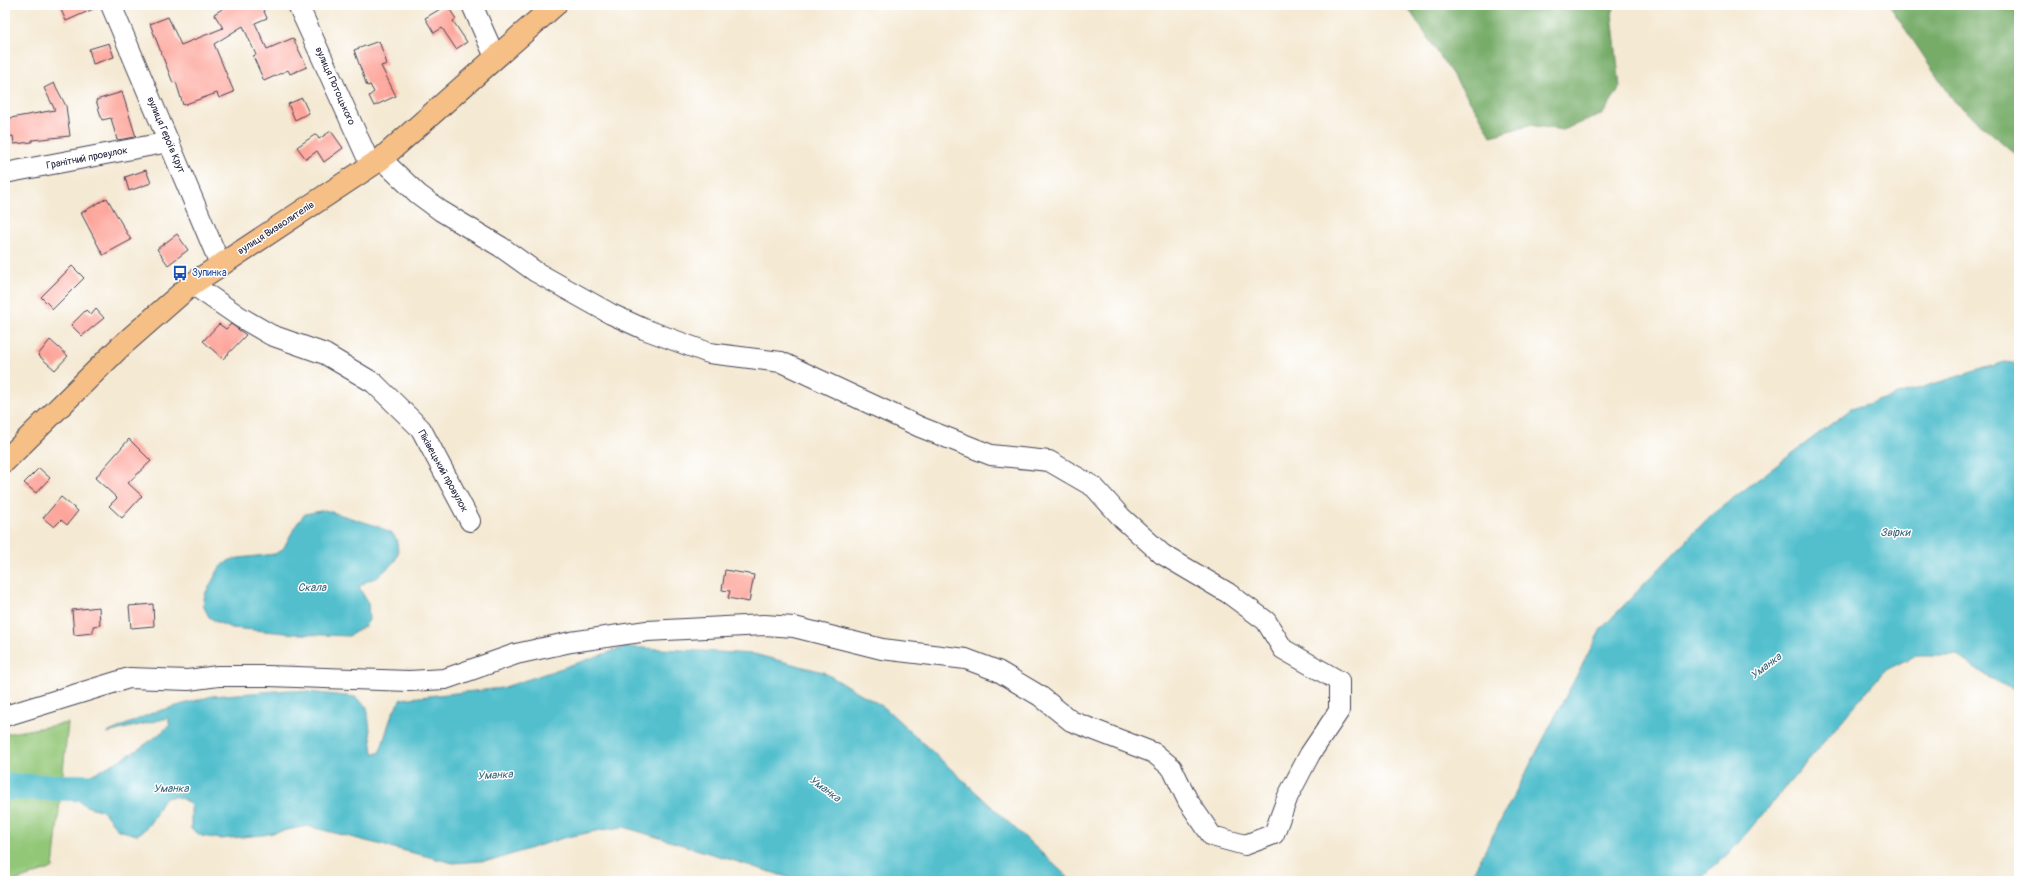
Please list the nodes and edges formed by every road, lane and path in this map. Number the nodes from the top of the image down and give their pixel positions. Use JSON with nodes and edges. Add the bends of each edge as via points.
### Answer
{"nodes":[{"id":1,"x":111,"y":5,"type":"edge"},
{"id":2,"x":298,"y":5,"type":"edge"},
{"id":3,"x":472,"y":5,"type":"edge"},
{"id":4,"x":555,"y":5,"type":"edge"},
{"id":5,"x":495,"y":57,"type":"junction"},
{"id":6,"x":169,"y":142,"type":"junction"},
{"id":7,"x":376,"y":163,"type":"junction"},
{"id":8,"x":5,"y":173,"type":"edge"},
{"id":9,"x":220,"y":264,"type":"junction"},
{"id":10,"x":192,"y":284,"type":"junction"},
{"id":11,"x":5,"y":460,"type":"edge"},
{"id":12,"x":470,"y":521,"type":"dead end"},
{"id":13,"x":5,"y":716,"type":"edge"}],
"edges":[{"from":1,"to":6,"type":"street","name":"вулиця Героїв Крут"},
{"from":2,"to":7,"type":"street","name":"вулиця Потоцького"},
{"from":3,"to":5,"type":"street"},
{"from":4,"to":5,"type":"main road","name":"вулиця Визволителів"},
{"from":5,"to":7,"type":"main road","name":"вулиця Визволителів"},
{"from":6,"to":8,"type":"street","name":"Гранітний провулок"},
{"from":6,"to":9,"type":"street","name":"вулиця Героїв Крут"},
{"from":7,"to":9,"type":"main road","name":"вулиця Визволителів"},
{"from":7,"to":13,"type":"street","via":[[441,210],[536,272],[611,314],[644,329],[709,353],[781,362],[851,396],[991,456],[1049,461],[1094,487],[1122,518],[1162,554],[1228,594],[1266,621],[1283,649],[1339,681],[1339,711],[1310,754],[1288,796],[1274,834],[1245,845],[1212,836],[1188,801],[1172,768],[1154,752],[1071,721],[1040,696],[998,671],[966,659],[882,649],[794,628],[764,625],[647,631],[571,642],[516,654],[445,679],[409,681],[247,676],[188,680],[129,678]]},
{"from":9,"to":10,"type":"main road","name":"вулиця Визволителів"},
{"from":10,"to":11,"type":"main road","name":"вулиця Визволителів","via":[[119,348]]},
{"from":10,"to":12,"type":"street","name":"Піківецький провулок","via":[[271,335],[325,354],[374,383],[421,429]]}]}
